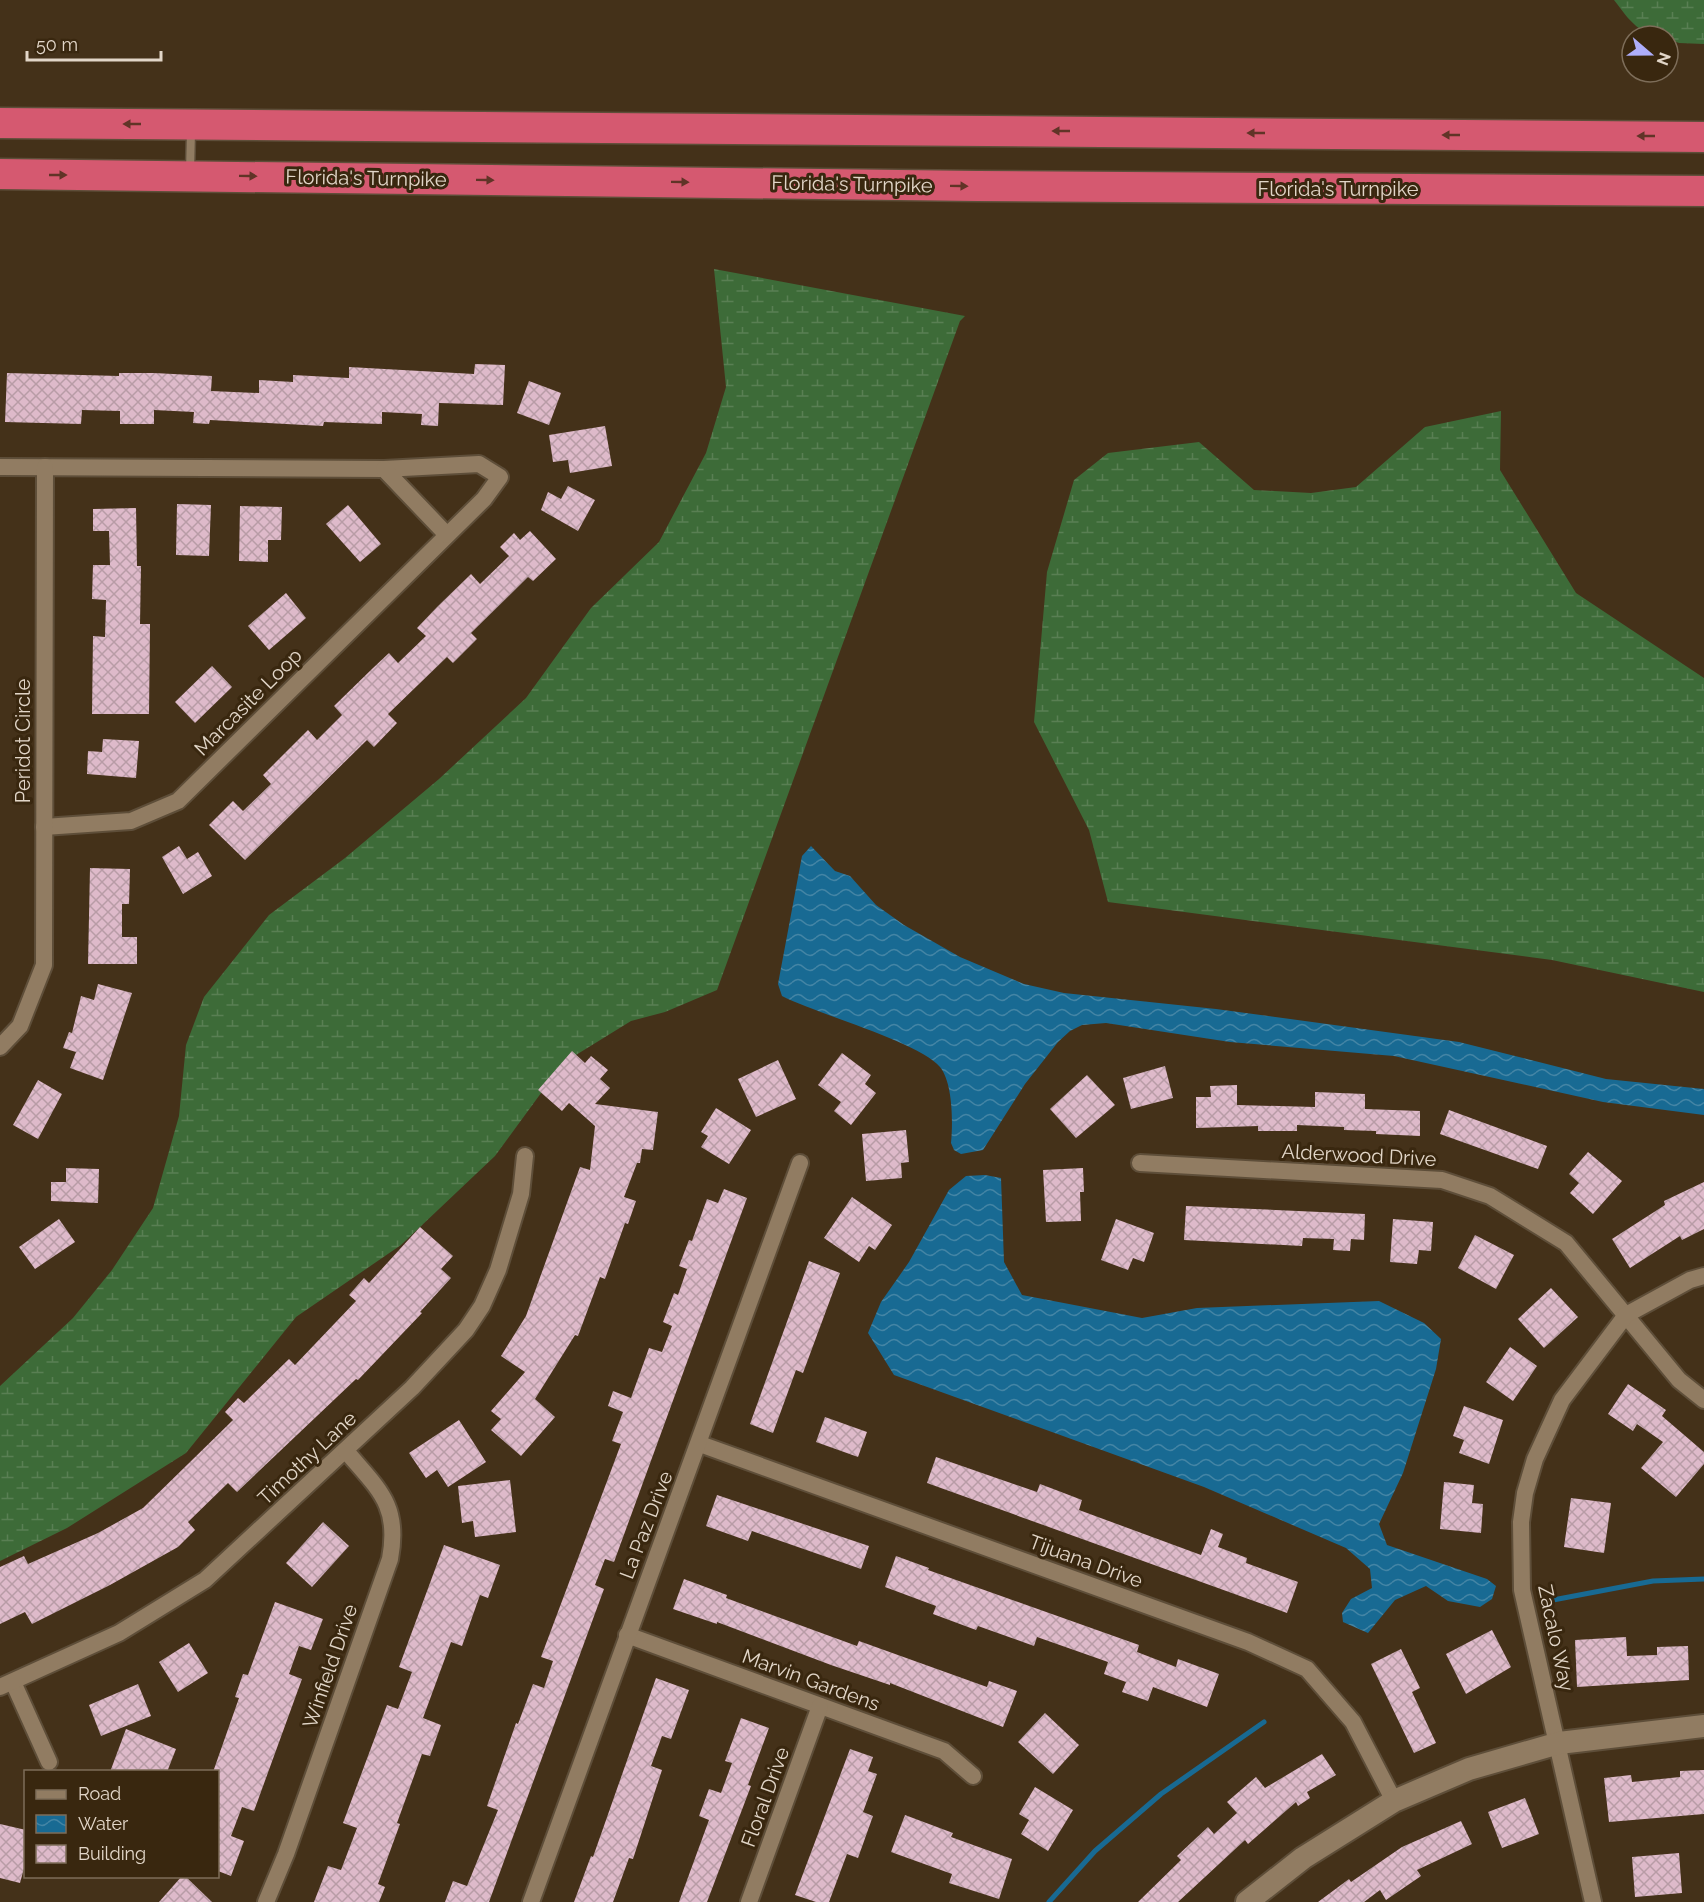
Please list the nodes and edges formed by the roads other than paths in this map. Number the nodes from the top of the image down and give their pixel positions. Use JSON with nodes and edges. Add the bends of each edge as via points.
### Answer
{"nodes":[{"id":1,"x":0,"y":123,"type":"edge"},
{"id":2,"x":191,"y":124,"type":"junction"},
{"id":3,"x":1704,"y":137,"type":"edge"},
{"id":4,"x":0,"y":174,"type":"edge"},
{"id":5,"x":190,"y":176,"type":"junction"},
{"id":6,"x":1704,"y":191,"type":"edge"},
{"id":7,"x":0,"y":467,"type":"edge"},
{"id":8,"x":45,"y":467,"type":"junction"},
{"id":9,"x":384,"y":469,"type":"junction"},
{"id":10,"x":447,"y":536,"type":"junction"},
{"id":11,"x":44,"y":826,"type":"junction"},
{"id":12,"x":0,"y":1047,"type":"edge"},
{"id":13,"x":525,"y":1156,"type":"dead end"},
{"id":14,"x":800,"y":1163,"type":"dead end"},
{"id":15,"x":1140,"y":1163,"type":"dead end"},
{"id":16,"x":1704,"y":1276,"type":"edge"},
{"id":17,"x":1626,"y":1315,"type":"junction"},
{"id":18,"x":1704,"y":1401,"type":"edge"},
{"id":19,"x":699,"y":1444,"type":"junction"},
{"id":20,"x":346,"y":1451,"type":"junction"},
{"id":21,"x":627,"y":1635,"type":"junction"},
{"id":22,"x":6,"y":1684,"type":"edge"},
{"id":23,"x":820,"y":1706,"type":"junction"},
{"id":24,"x":1704,"y":1726,"type":"edge"},
{"id":25,"x":1559,"y":1743,"type":"junction"},
{"id":26,"x":49,"y":1762,"type":"dead end"},
{"id":27,"x":973,"y":1776,"type":"dead end"},
{"id":28,"x":1394,"y":1801,"type":"junction"},
{"id":29,"x":266,"y":1902,"type":"edge"},
{"id":30,"x":531,"y":1902,"type":"edge"},
{"id":31,"x":749,"y":1902,"type":"edge"},
{"id":32,"x":1247,"y":1902,"type":"edge"},
{"id":33,"x":1593,"y":1902,"type":"edge"}],
"edges":[{"from":2,"to":1,"type":"highway","one_way":true},
{"from":3,"to":2,"type":"highway","one_way":true},
{"from":2,"to":5,"type":"lane"},
{"from":4,"to":5,"type":"highway","name":"Florida's Turnpike","one_way":true},
{"from":5,"to":6,"type":"highway","name":"Florida's Turnpike","one_way":true},
{"from":7,"to":8,"type":"street"},
{"from":8,"to":9,"type":"street","name":"Marcasite Loop"},
{"from":8,"to":11,"type":"street","name":"Peridot Circle"},
{"from":9,"to":10,"type":"street"},
{"from":9,"to":10,"type":"street","name":"Marcasite Loop","via":[[479,464],[500,477]]},
{"from":10,"to":11,"type":"street","name":"Marcasite Loop","via":[[178,801],[131,822]]},
{"from":11,"to":12,"type":"street","name":"Peridot Circle","via":[[44,965],[20,1026]]},
{"from":13,"to":20,"type":"street","name":"Timothy Lane","via":[[521,1194],[498,1270],[482,1306],[444,1355]]},
{"from":14,"to":19,"type":"street","name":"La Paz Drive"},
{"from":15,"to":17,"type":"street","name":"Alderwood Drive","via":[[1442,1180],[1490,1197],[1566,1243]]},
{"from":16,"to":17,"type":"street","name":"Zacalo Way"},
{"from":17,"to":18,"type":"street","name":"Alderwood Drive","via":[[1679,1380]]},
{"from":17,"to":25,"type":"street","name":"Zacalo Way","via":[[1562,1400],[1539,1448],[1525,1493],[1521,1522],[1522,1590]]},
{"from":19,"to":21,"type":"street","name":"La Paz Drive"},
{"from":19,"to":28,"type":"street","name":"Tijuana Drive","via":[[1248,1642],[1307,1669],[1353,1722]]},
{"from":20,"to":22,"type":"street","name":"Timothy Lane","via":[[205,1580],[119,1633]]},
{"from":20,"to":29,"type":"street","name":"Winfield Drive","via":[[382,1494],[391,1514],[394,1536],[390,1559]]},
{"from":21,"to":23,"type":"street","name":"Marvin Gardens"},
{"from":21,"to":30,"type":"street","name":"La Paz Drive"},
{"from":22,"to":26,"type":"street"},
{"from":23,"to":27,"type":"street","name":"Marvin Gardens","via":[[944,1751]]},
{"from":23,"to":31,"type":"street","name":"Floral Drive"},
{"from":24,"to":25,"type":"street"},
{"from":25,"to":28,"type":"street","via":[[1469,1769]]},
{"from":25,"to":33,"type":"street","name":"Zacalo Way"},
{"from":28,"to":32,"type":"street","via":[[1303,1858]]}]}
